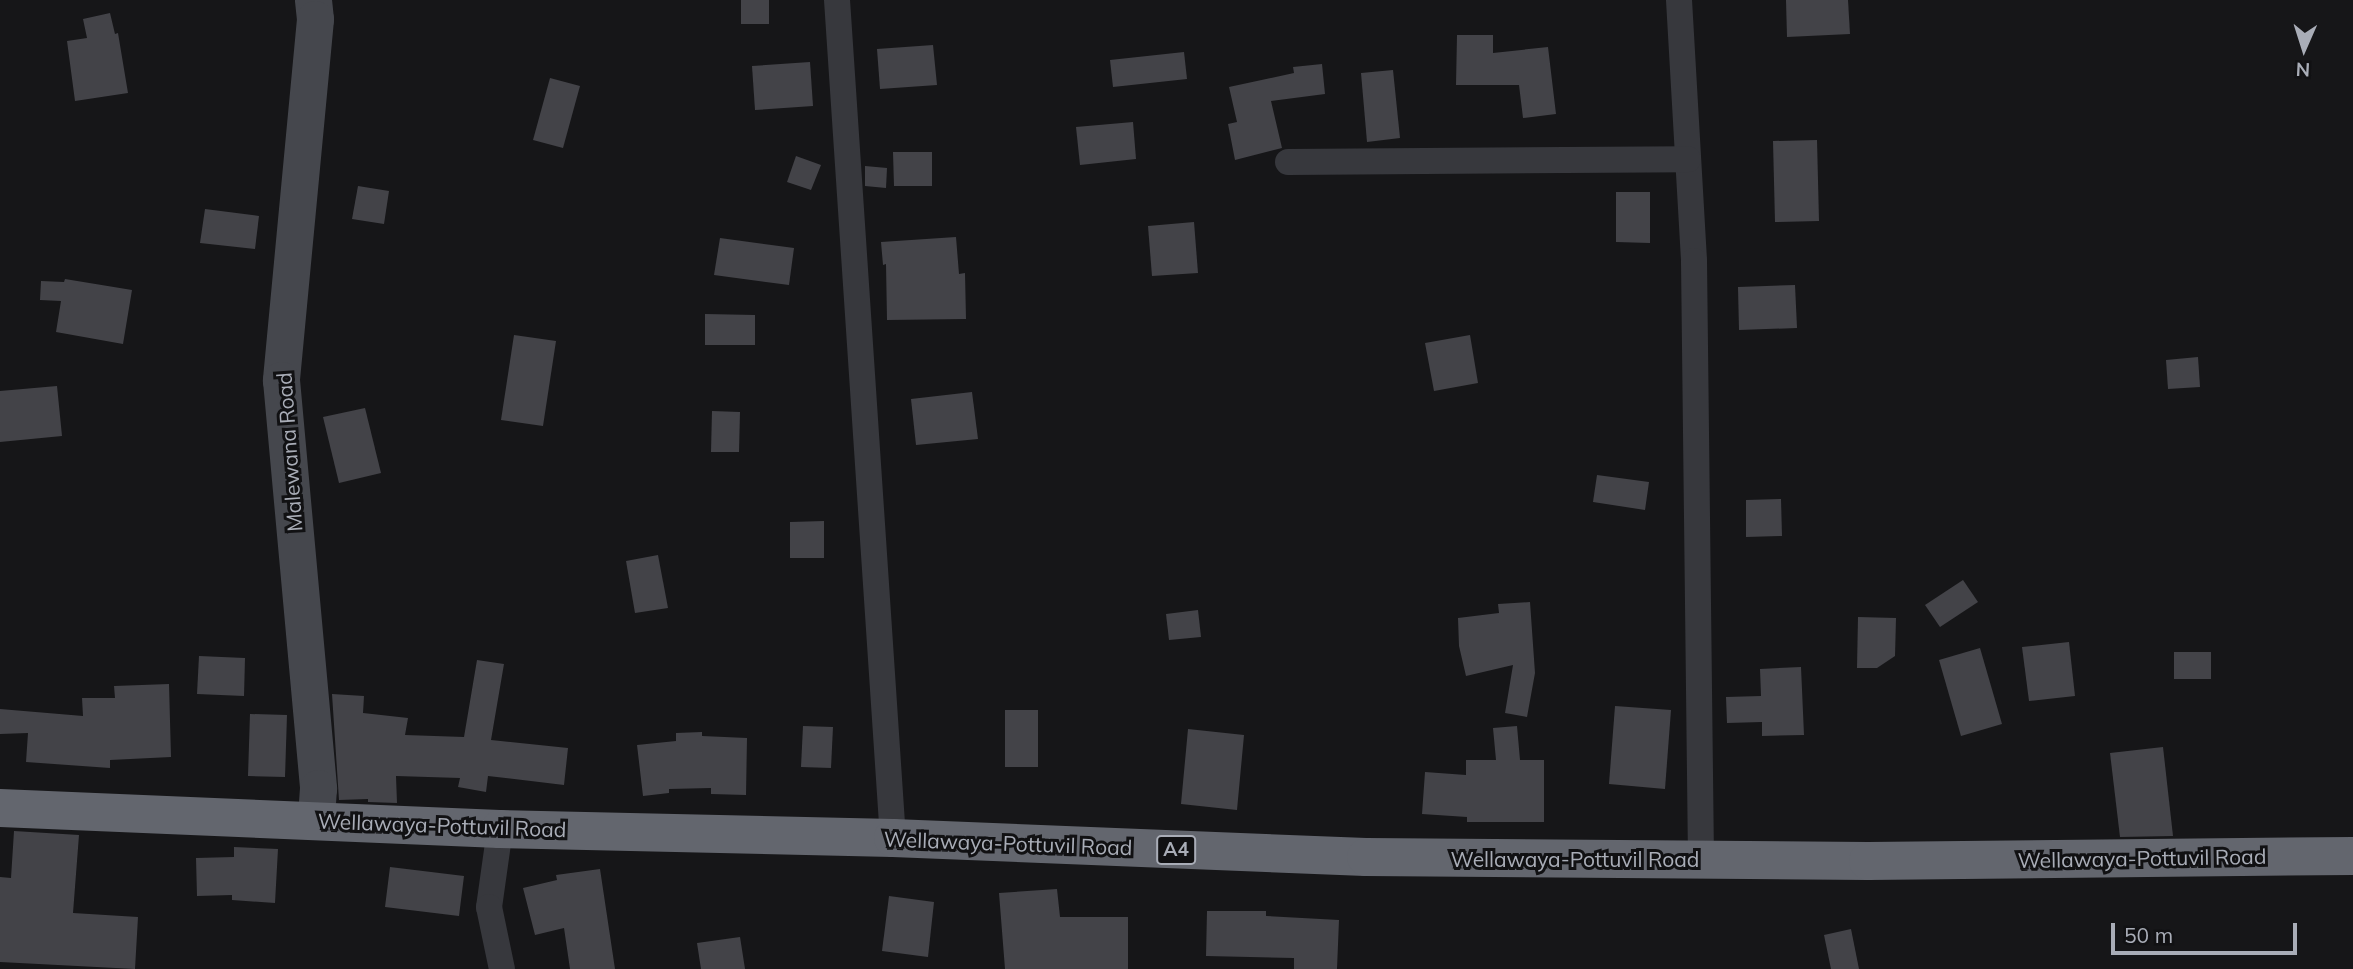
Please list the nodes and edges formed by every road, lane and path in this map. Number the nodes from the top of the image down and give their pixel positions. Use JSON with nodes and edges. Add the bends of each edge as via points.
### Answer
{"nodes":[{"id":1,"x":313,"y":0,"type":"edge"},
{"id":2,"x":837,"y":0,"type":"edge"},
{"id":3,"x":1679,"y":0,"type":"edge"},
{"id":4,"x":1688,"y":159,"type":"junction"},
{"id":5,"x":1288,"y":162,"type":"dead end"},
{"id":6,"x":0,"y":807,"type":"edge"},
{"id":7,"x":316,"y":820,"type":"junction"},
{"id":8,"x":500,"y":829,"type":"junction"},
{"id":9,"x":893,"y":838,"type":"junction"},
{"id":10,"x":2353,"y":856,"type":"edge"},
{"id":11,"x":1701,"y":860,"type":"junction"},
{"id":12,"x":502,"y":969,"type":"edge"}],
"edges":[{"from":1,"to":7,"type":"street","name":"Malewana Road","via":[[315,19],[281,380],[318,788]]},
{"from":2,"to":9,"type":"street"},
{"from":3,"to":4,"type":"street"},
{"from":4,"to":5,"type":"street"},
{"from":4,"to":11,"type":"street","via":[[1694,261]]},
{"from":6,"to":7,"type":"highway","name":"Wellawaya-Pottuvil Road","number":"A4"},
{"from":7,"to":8,"type":"highway","name":"Wellawaya-Pottuvil Road","number":"A4"},
{"from":8,"to":9,"type":"highway","name":"Wellawaya-Pottuvil Road","number":"A4"},
{"from":8,"to":12,"type":"street","via":[[489,907]]},
{"from":9,"to":11,"type":"highway","name":"Wellawaya-Pottuvil Road","number":"A4","via":[[1366,857]]},
{"from":10,"to":11,"type":"highway","name":"Wellawaya-Pottuvil Road","number":"A4"}]}
